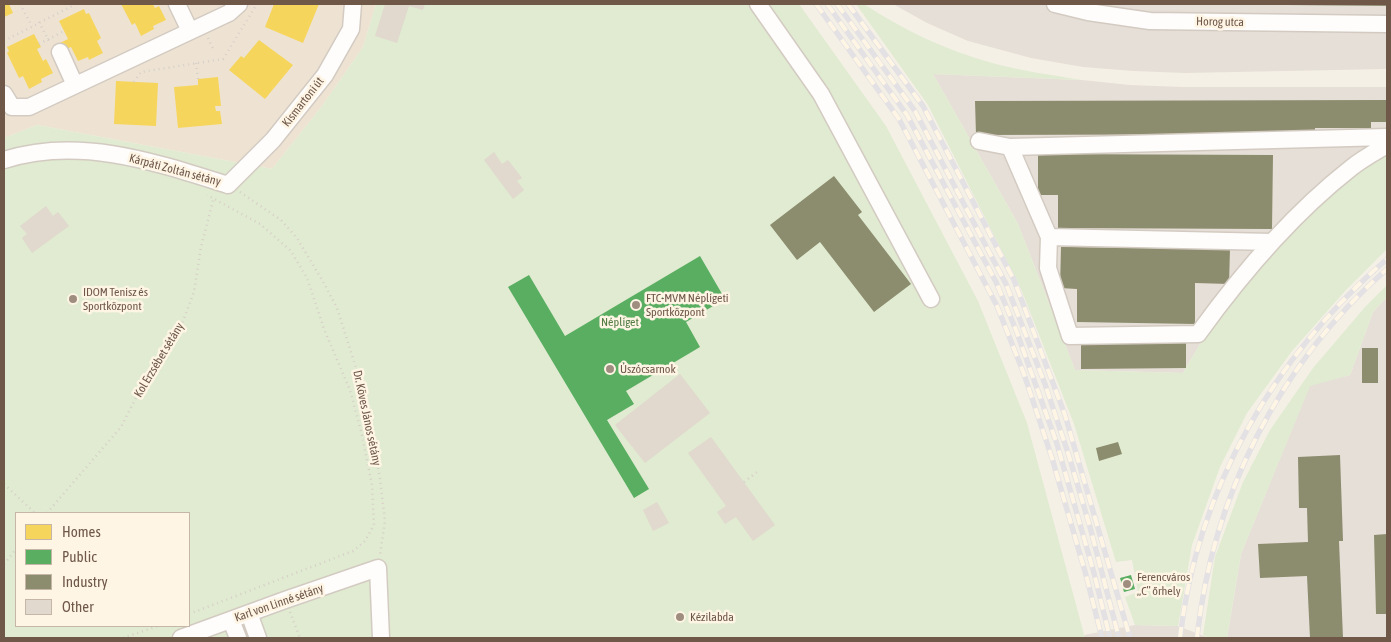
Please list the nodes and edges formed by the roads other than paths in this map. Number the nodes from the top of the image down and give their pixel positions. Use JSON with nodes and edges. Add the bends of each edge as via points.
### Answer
{"nodes":[{"id":1,"x":177,"y":4,"type":"edge"},
{"id":2,"x":240,"y":4,"type":"edge"},
{"id":3,"x":353,"y":4,"type":"edge"},
{"id":4,"x":758,"y":4,"type":"edge"},
{"id":5,"x":1055,"y":4,"type":"edge"},
{"id":6,"x":1387,"y":24,"type":"edge"},
{"id":7,"x":190,"y":31,"type":"junction"},
{"id":8,"x":60,"y":52,"type":"dead end"},
{"id":9,"x":76,"y":85,"type":"junction"},
{"id":10,"x":7,"y":102,"type":"edge"},
{"id":11,"x":1387,"y":137,"type":"edge"},
{"id":12,"x":979,"y":141,"type":"dead end"},
{"id":13,"x":1387,"y":145,"type":"edge"},
{"id":14,"x":1010,"y":147,"type":"junction"},
{"id":15,"x":4,"y":160,"type":"edge"},
{"id":16,"x":224,"y":183,"type":"joint"},
{"id":17,"x":1049,"y":237,"type":"junction"},
{"id":18,"x":1272,"y":242,"type":"junction"},
{"id":19,"x":932,"y":299,"type":"dead end"},
{"id":20,"x":248,"y":614,"type":"junction"},
{"id":21,"x":231,"y":620,"type":"junction"},
{"id":22,"x":182,"y":638,"type":"edge"},
{"id":23,"x":238,"y":638,"type":"edge"},
{"id":24,"x":258,"y":638,"type":"edge"},
{"id":25,"x":381,"y":638,"type":"edge"}],
"edges":[{"from":1,"to":7,"type":"street"},
{"from":2,"to":7,"type":"street","via":[[229,13]]},
{"from":3,"to":16,"type":"street","name":"Kismartoni út","via":[[351,29],[325,75],[273,140]]},
{"from":4,"to":19,"type":"street","via":[[821,94]]},
{"from":5,"to":6,"type":"street","name":"Horog utca","via":[[1150,21]]},
{"from":7,"to":9,"type":"street"},
{"from":8,"to":9,"type":"street"},
{"from":9,"to":10,"type":"street","via":[[29,107]]},
{"from":11,"to":14,"type":"street"},
{"from":12,"to":14,"type":"street"},
{"from":13,"to":18,"type":"street","via":[[1352,167],[1298,213]]},
{"from":14,"to":17,"type":"street"},
{"from":15,"to":16,"type":"street","name":"Kárpáti Zoltán sétány","via":[[51,150],[97,151],[150,161]]},
{"from":17,"to":18,"type":"street"},
{"from":17,"to":18,"type":"street","via":[[1048,268],[1070,336],[1198,334]]},
{"from":20,"to":21,"type":"street","name":"Karl von Linné sétány"},
{"from":20,"to":24,"type":"street"},
{"from":20,"to":25,"type":"street","name":"Karl von Linné sétány","via":[[378,568]]},
{"from":21,"to":22,"type":"street","name":"Karl von Linné sétány"},
{"from":21,"to":23,"type":"street"}]}
